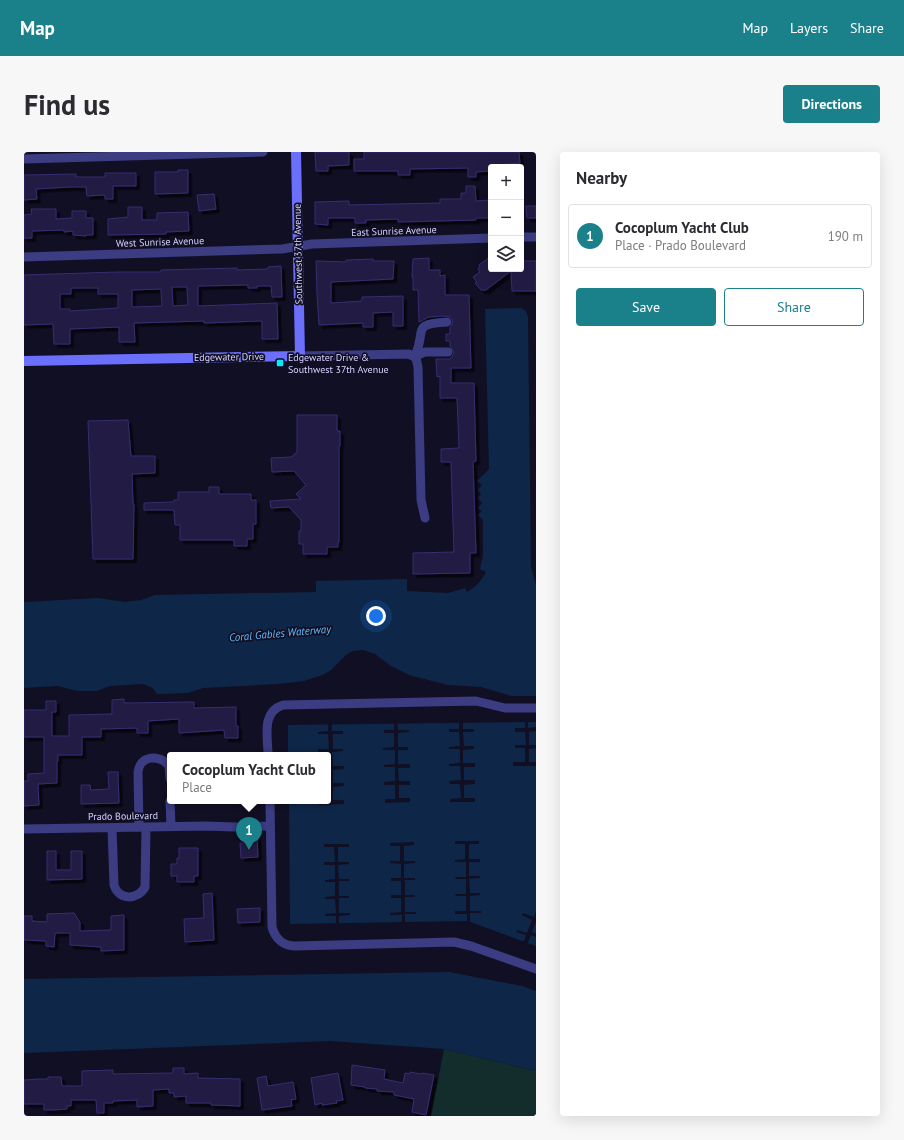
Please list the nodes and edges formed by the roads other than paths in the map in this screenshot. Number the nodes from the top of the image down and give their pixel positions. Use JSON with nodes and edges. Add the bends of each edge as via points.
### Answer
{"nodes":[{"id":1,"x":263,"y":152,"type":"edge"},
{"id":2,"x":296,"y":152,"type":"edge"},
{"id":3,"x":24,"y":159,"type":"edge"},
{"id":4,"x":524,"y":237,"type":"edge"},
{"id":5,"x":536,"y":237,"type":"edge"},
{"id":6,"x":488,"y":238,"type":"edge"},
{"id":7,"x":297,"y":247,"type":"junction"},
{"id":8,"x":24,"y":257,"type":"edge"},
{"id":9,"x":447,"y":322,"type":"dead end"},
{"id":10,"x":448,"y":352,"type":"dead end"},
{"id":11,"x":300,"y":356,"type":"junction"},
{"id":12,"x":415,"y":356,"type":"junction"},
{"id":13,"x":24,"y":361,"type":"edge"},
{"id":14,"x":425,"y":518,"type":"dead end"},
{"id":15,"x":536,"y":708,"type":"edge"},
{"id":16,"x":268,"y":752,"type":"edge"},
{"id":17,"x":167,"y":764,"type":"edge"},
{"id":18,"x":170,"y":804,"type":"edge"},
{"id":19,"x":270,"y":804,"type":"edge"},
{"id":20,"x":171,"y":826,"type":"junction"},
{"id":21,"x":270,"y":826,"type":"junction"},
{"id":22,"x":143,"y":827,"type":"junction"},
{"id":23,"x":112,"y":828,"type":"junction"},
{"id":24,"x":24,"y":829,"type":"edge"},
{"id":25,"x":536,"y":970,"type":"edge"}],
"edges":[{"from":1,"to":3,"type":"street"},
{"from":2,"to":7,"type":"street","name":"Southwest 37th Avenue"},
{"from":4,"to":5,"type":"street"},
{"from":6,"to":7,"type":"street","name":"East Sunrise Avenue","via":[[312,244]]},
{"from":7,"to":8,"type":"street","name":"West Sunrise Avenue"},
{"from":7,"to":11,"type":"street","name":"Southwest 37th Avenue"},
{"from":9,"to":12,"type":"street","via":[[425,325]]},
{"from":10,"to":12,"type":"street","name":"Edgewater Drive","via":[[425,352]]},
{"from":11,"to":12,"type":"street","name":"Edgewater Drive"},
{"from":11,"to":13,"type":"street","name":"Edgewater Drive"},
{"from":12,"to":14,"type":"street","via":[[418,367],[421,500]]},
{"from":15,"to":16,"type":"street","via":[[505,708],[476,701],[283,705],[273,710],[268,719]]},
{"from":17,"to":22,"type":"street","via":[[161,759],[149,758],[141,764],[138,772]]},
{"from":18,"to":20,"type":"street"},
{"from":19,"to":21,"type":"street"},
{"from":20,"to":21,"type":"street","name":"Prado Boulevard"},
{"from":20,"to":22,"type":"street","name":"Prado Boulevard"},
{"from":21,"to":25,"type":"street","via":[[272,927],[276,937],[286,944],[295,946],[454,942]]},
{"from":22,"to":23,"type":"street","name":"Prado Boulevard"},
{"from":22,"to":23,"type":"street","via":[[146,883],[141,893],[134,897],[123,896],[115,889]]},
{"from":23,"to":24,"type":"street","name":"Prado Boulevard"}]}
